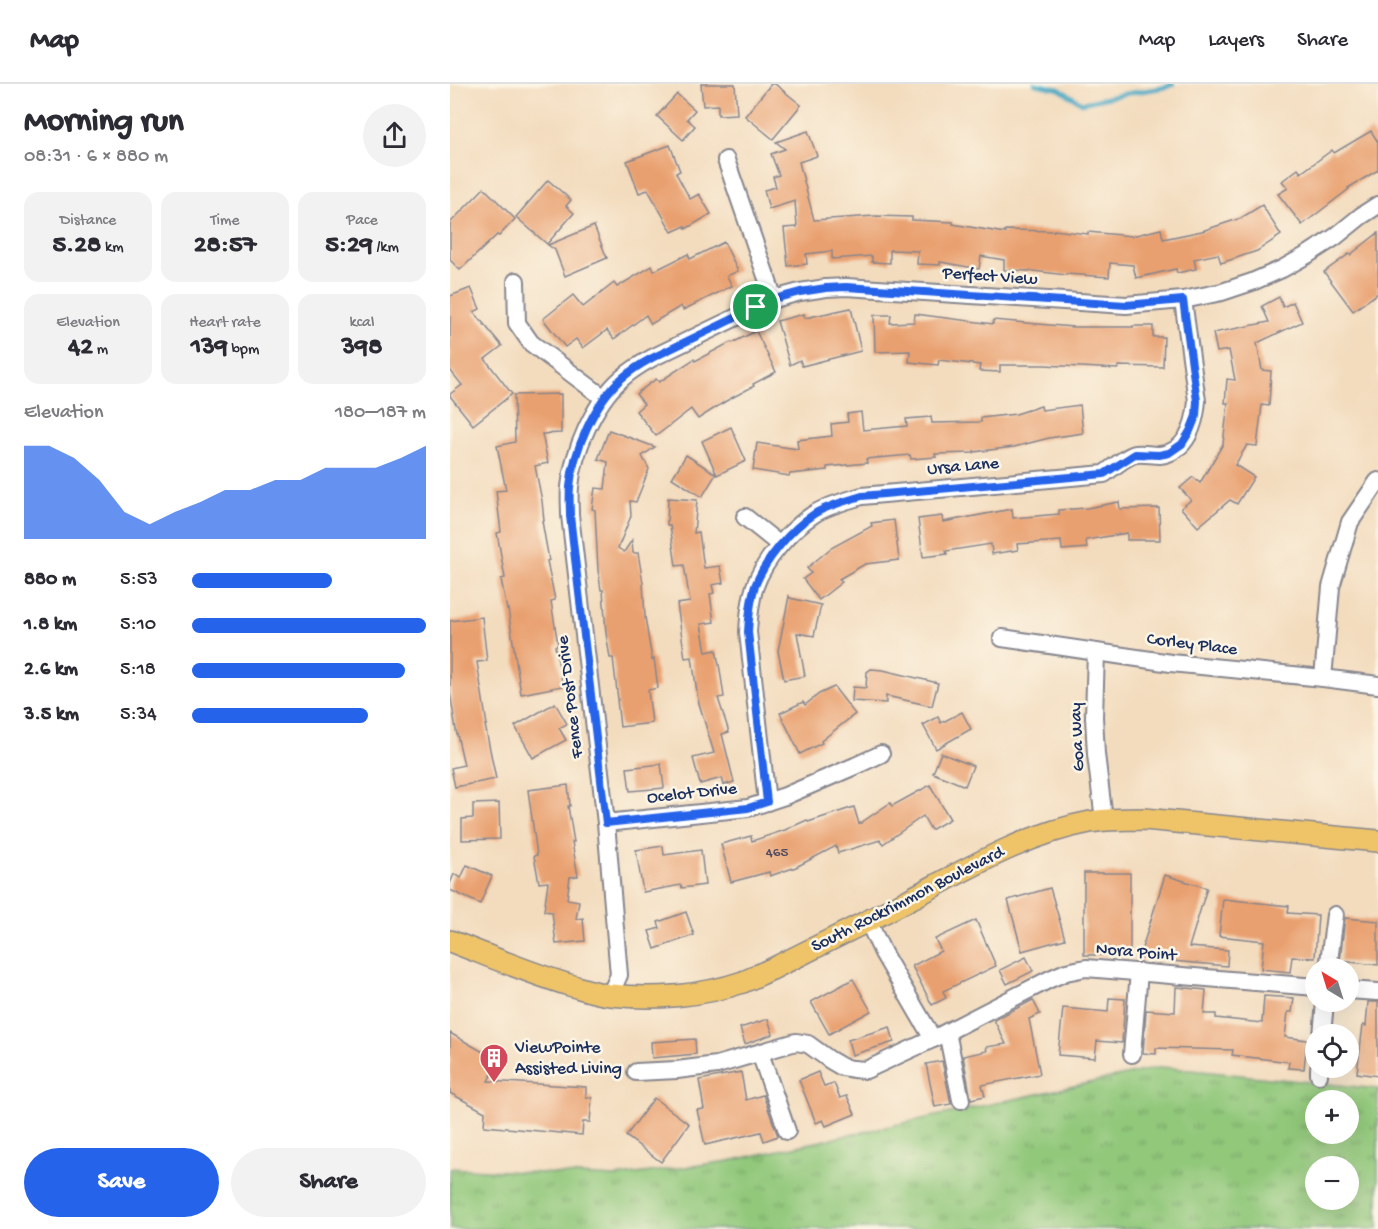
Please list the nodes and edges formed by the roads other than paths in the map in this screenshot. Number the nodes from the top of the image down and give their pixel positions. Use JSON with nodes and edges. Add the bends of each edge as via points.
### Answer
{"nodes":[{"id":1,"x":726,"y":160,"type":"dead end"},
{"id":2,"x":1378,"y":205,"type":"edge"},
{"id":3,"x":516,"y":281,"type":"dead end"},
{"id":4,"x":774,"y":299,"type":"junction"},
{"id":5,"x":1183,"y":300,"type":"junction"},
{"id":6,"x":604,"y":398,"type":"junction"},
{"id":7,"x":1378,"y":481,"type":"edge"},
{"id":8,"x":744,"y":517,"type":"dead end"},
{"id":9,"x":780,"y":545,"type":"junction"},
{"id":10,"x":1002,"y":638,"type":"dead end"},
{"id":11,"x":1096,"y":652,"type":"junction"},
{"id":12,"x":1323,"y":678,"type":"junction"},
{"id":13,"x":1378,"y":686,"type":"edge"},
{"id":14,"x":881,"y":754,"type":"dead end"},
{"id":15,"x":767,"y":802,"type":"junction"},
{"id":16,"x":1104,"y":820,"type":"junction"},
{"id":17,"x":606,"y":823,"type":"junction"},
{"id":18,"x":1378,"y":841,"type":"edge"},
{"id":19,"x":1335,"y":915,"type":"dead end"},
{"id":20,"x":868,"y":921,"type":"junction"},
{"id":21,"x":450,"y":941,"type":"edge"},
{"id":22,"x":1329,"y":958,"type":"edge"},
{"id":23,"x":1139,"y":972,"type":"junction"},
{"id":24,"x":1305,"y":986,"type":"edge"},
{"id":25,"x":1359,"y":991,"type":"edge"},
{"id":26,"x":1378,"y":992,"type":"edge"},
{"id":27,"x":610,"y":995,"type":"junction"},
{"id":28,"x":940,"y":1036,"type":"junction"},
{"id":29,"x":760,"y":1053,"type":"junction"},
{"id":30,"x":1132,"y":1054,"type":"dead end"},
{"id":31,"x":636,"y":1072,"type":"dead end"},
{"id":32,"x":961,"y":1100,"type":"dead end"},
{"id":33,"x":787,"y":1131,"type":"dead end"}],
"edges":[{"from":1,"to":4,"type":"street"},
{"from":2,"to":5,"type":"street","name":"Perfect View","via":[[1282,269],[1222,292]]},
{"from":3,"to":6,"type":"street","via":[[517,323],[531,343]]},
{"from":4,"to":5,"type":"street","name":"Perfect View","via":[[846,287],[1126,305]]},
{"from":4,"to":6,"type":"street","name":"Perfect View","via":[[636,367]]},
{"from":5,"to":9,"type":"street","name":"Ursa Lane","via":[[1197,401],[1193,424],[1182,444],[1164,454],[1135,454],[1104,474],[862,496],[814,514]]},
{"from":6,"to":17,"type":"street","name":"Fence Post Drive","via":[[575,460],[570,516]]},
{"from":7,"to":12,"type":"street","via":[[1350,522],[1331,587]]},
{"from":8,"to":9,"type":"street"},
{"from":9,"to":15,"type":"street","name":"Ursa Lane","via":[[755,585],[749,609],[748,632]]},
{"from":10,"to":11,"type":"street","name":"Corley Place"},
{"from":11,"to":12,"type":"street","name":"Corley Place"},
{"from":11,"to":16,"type":"street","name":"Goa Way","via":[[1094,717]]},
{"from":12,"to":13,"type":"street","name":"Corley Place"},
{"from":14,"to":15,"type":"street","name":"Ocelot Drive"},
{"from":15,"to":17,"type":"street","name":"Ocelot Drive","via":[[748,808]]},
{"from":16,"to":18,"type":"main road","name":"South Rockrimmon Boulevard","via":[[1144,819]]},
{"from":16,"to":20,"type":"main road","name":"South Rockrimmon Boulevard","via":[[1066,827],[1019,844]]},
{"from":17,"to":27,"type":"street","name":"Fence Post Drive","via":[[619,975]]},
{"from":19,"to":22,"type":"street"},
{"from":20,"to":27,"type":"main road","name":"South Rockrimmon Boulevard","via":[[741,982],[680,995]]},
{"from":20,"to":28,"type":"street","via":[[883,953]]},
{"from":21,"to":27,"type":"main road","name":"South Rockrimmon Boulevard","via":[[551,979]]},
{"from":23,"to":24,"type":"street","name":"Nora Point"},
{"from":23,"to":28,"type":"street","name":"Nora Point","via":[[1086,968],[1066,972]]},
{"from":23,"to":30,"type":"street"},
{"from":25,"to":26,"type":"street"},
{"from":28,"to":29,"type":"street","name":"Nora Point","via":[[866,1070],[842,1067],[808,1044],[796,1042]]},
{"from":28,"to":32,"type":"street"},
{"from":29,"to":31,"type":"street","name":"Nora Point","via":[[717,1065]]},
{"from":29,"to":33,"type":"street"}]}
